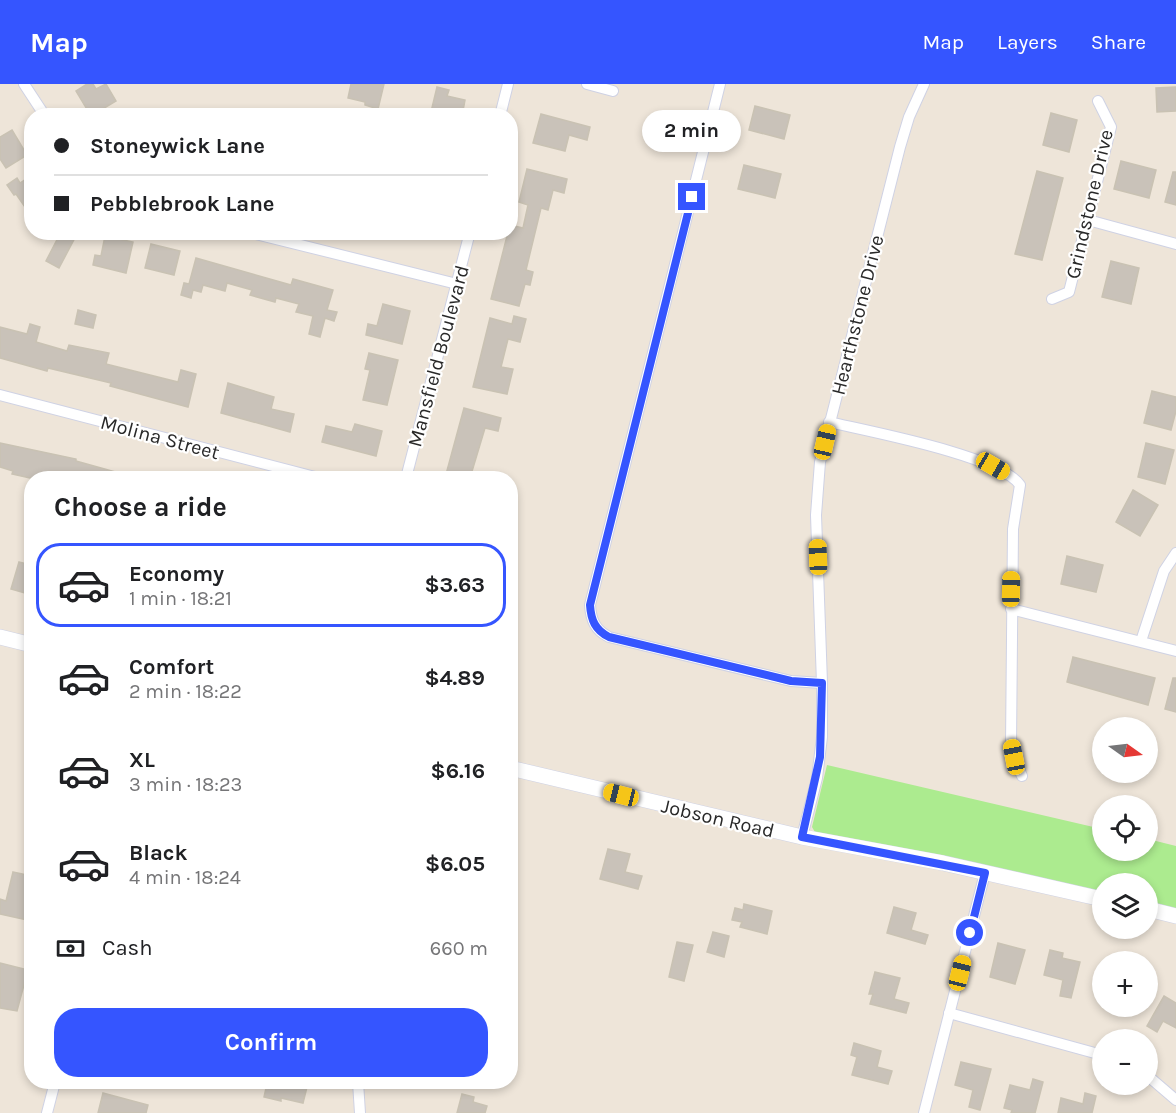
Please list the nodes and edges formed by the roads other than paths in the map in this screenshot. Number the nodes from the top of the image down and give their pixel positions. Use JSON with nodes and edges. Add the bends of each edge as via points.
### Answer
{"nodes":[{"id":1,"x":24,"y":84,"type":"edge"},
{"id":2,"x":508,"y":84,"type":"edge"},
{"id":3,"x":587,"y":84,"type":"edge"},
{"id":4,"x":720,"y":84,"type":"edge"},
{"id":5,"x":924,"y":84,"type":"edge"},
{"id":6,"x":613,"y":91,"type":"dead end"},
{"id":7,"x":1098,"y":100,"type":"dead end"},
{"id":8,"x":40,"y":108,"type":"edge"},
{"id":9,"x":502,"y":108,"type":"edge"},
{"id":10,"x":1088,"y":220,"type":"junction"},
{"id":11,"x":280,"y":240,"type":"edge"},
{"id":12,"x":468,"y":240,"type":"edge"},
{"id":13,"x":1176,"y":244,"type":"edge"},
{"id":14,"x":457,"y":284,"type":"junction"},
{"id":15,"x":1052,"y":299,"type":"dead end"},
{"id":16,"x":0,"y":395,"type":"edge"},
{"id":17,"x":829,"y":422,"type":"junction"},
{"id":18,"x":292,"y":471,"type":"edge"},
{"id":19,"x":408,"y":471,"type":"edge"},
{"id":20,"x":1176,"y":553,"type":"edge"},
{"id":21,"x":1011,"y":609,"type":"junction"},
{"id":22,"x":0,"y":637,"type":"edge"},
{"id":23,"x":1141,"y":641,"type":"junction"},
{"id":24,"x":24,"y":643,"type":"edge"},
{"id":25,"x":1176,"y":651,"type":"edge"},
{"id":26,"x":822,"y":683,"type":"junction"},
{"id":27,"x":518,"y":770,"type":"edge"},
{"id":28,"x":1022,"y":776,"type":"dead end"},
{"id":29,"x":802,"y":837,"type":"junction"},
{"id":30,"x":985,"y":873,"type":"junction"},
{"id":31,"x":1092,"y":897,"type":"edge"},
{"id":32,"x":1158,"y":912,"type":"edge"},
{"id":33,"x":1176,"y":916,"type":"edge"},
{"id":34,"x":950,"y":1013,"type":"junction"},
{"id":35,"x":1092,"y":1052,"type":"edge"},
{"id":36,"x":1158,"y":1085,"type":"edge"},
{"id":37,"x":53,"y":1089,"type":"edge"},
{"id":38,"x":358,"y":1089,"type":"edge"},
{"id":39,"x":1176,"y":1100,"type":"edge"},
{"id":40,"x":47,"y":1113,"type":"edge"},
{"id":41,"x":360,"y":1113,"type":"edge"},
{"id":42,"x":924,"y":1113,"type":"edge"}],
"edges":[{"from":1,"to":8,"type":"street"},
{"from":2,"to":9,"type":"street"},
{"from":3,"to":6,"type":"street"},
{"from":4,"to":26,"type":"street","via":[[590,605],[591,617],[600,633],[609,637],[791,681]]},
{"from":5,"to":17,"type":"street","name":"Hearthstone Drive","via":[[900,147]]},
{"from":7,"to":10,"type":"street","name":"Grindstone Drive","via":[[1111,127]]},
{"from":10,"to":13,"type":"street"},
{"from":10,"to":15,"type":"street","name":"Grindstone Drive","via":[[1069,292]]},
{"from":11,"to":14,"type":"street"},
{"from":12,"to":14,"type":"street","name":"Mansfield Boulevard"},
{"from":14,"to":19,"type":"street","name":"Mansfield Boulevard"},
{"from":16,"to":18,"type":"street","name":"Molina Street"},
{"from":17,"to":21,"type":"street","via":[[973,458],[1020,485],[1013,529]]},
{"from":17,"to":26,"type":"street","name":"Hearthstone Drive","via":[[817,486]]},
{"from":20,"to":23,"type":"street","via":[[1164,572]]},
{"from":21,"to":23,"type":"street"},
{"from":21,"to":28,"type":"street","via":[[1011,745]]},
{"from":22,"to":24,"type":"street"},
{"from":23,"to":25,"type":"street"},
{"from":26,"to":29,"type":"street","name":"Hearthstone Drive","via":[[820,757]]},
{"from":27,"to":29,"type":"street","name":"Jobson Road"},
{"from":29,"to":30,"type":"street","name":"Jobson Road"},
{"from":30,"to":31,"type":"street","name":"Jobson Road"},
{"from":30,"to":34,"type":"street"},
{"from":32,"to":33,"type":"street"},
{"from":34,"to":35,"type":"street"},
{"from":34,"to":42,"type":"street"},
{"from":36,"to":39,"type":"street"},
{"from":37,"to":40,"type":"street"},
{"from":38,"to":41,"type":"street"}]}
